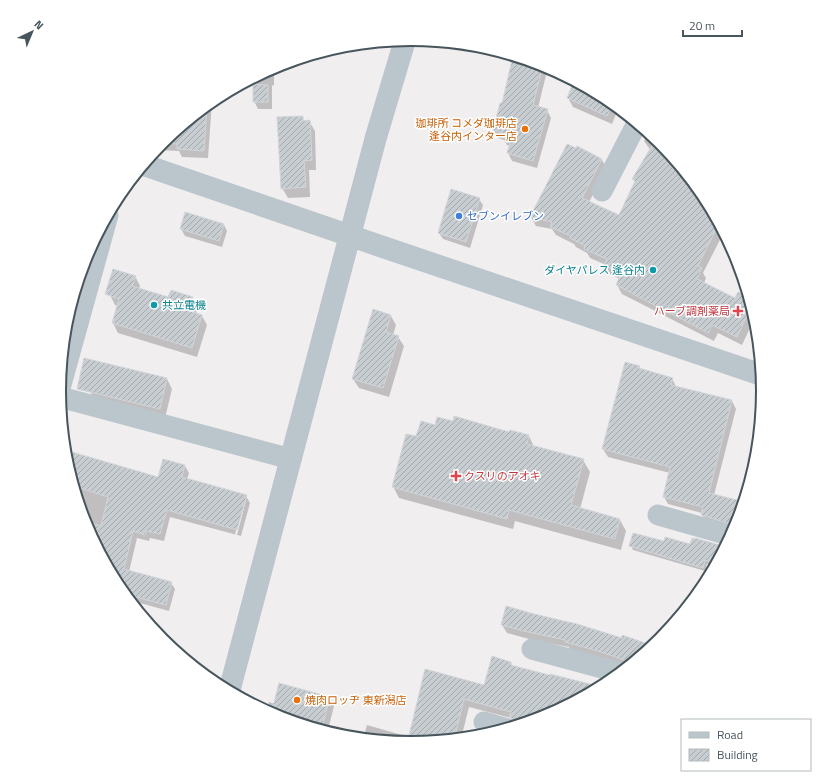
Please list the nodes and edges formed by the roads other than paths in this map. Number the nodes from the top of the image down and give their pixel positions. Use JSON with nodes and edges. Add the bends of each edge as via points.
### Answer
{"nodes":[{"id":1,"x":403,"y":46,"type":"edge"},
{"id":2,"x":634,"y":128,"type":"edge"},
{"id":3,"x":149,"y":167,"type":"edge"},
{"id":4,"x":602,"y":191,"type":"dead end"},
{"id":5,"x":350,"y":236,"type":"junction"},
{"id":6,"x":101,"y":242,"type":"edge"},
{"id":7,"x":68,"y":360,"type":"edge"},
{"id":8,"x":756,"y":373,"type":"edge"},
{"id":9,"x":66,"y":399,"type":"edge"},
{"id":10,"x":291,"y":459,"type":"junction"},
{"id":11,"x":658,"y":515,"type":"dead end"},
{"id":12,"x":726,"y":534,"type":"edge"},
{"id":13,"x":532,"y":649,"type":"dead end"},
{"id":14,"x":614,"y":671,"type":"edge"},
{"id":15,"x":231,"y":686,"type":"edge"},
{"id":16,"x":484,"y":722,"type":"dead end"},
{"id":17,"x":497,"y":726,"type":"edge"}],
"edges":[{"from":1,"to":5,"type":"street"},
{"from":2,"to":4,"type":"street"},
{"from":3,"to":5,"type":"street"},
{"from":5,"to":8,"type":"street"},
{"from":5,"to":10,"type":"street"},
{"from":6,"to":7,"type":"street"},
{"from":9,"to":10,"type":"street"},
{"from":10,"to":15,"type":"street"},
{"from":11,"to":12,"type":"street"},
{"from":13,"to":14,"type":"street"},
{"from":16,"to":17,"type":"street"}]}
